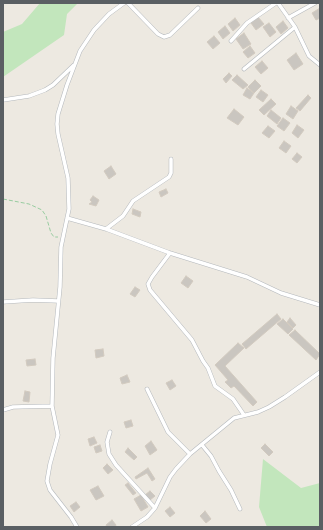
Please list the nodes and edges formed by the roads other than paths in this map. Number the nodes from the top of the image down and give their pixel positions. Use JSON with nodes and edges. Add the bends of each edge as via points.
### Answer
{"nodes":[{"id":1,"x":124,"y":3,"type":"edge"},
{"id":2,"x":128,"y":3,"type":"edge"},
{"id":3,"x":277,"y":3,"type":"edge"},
{"id":4,"x":315,"y":3,"type":"edge"},
{"id":5,"x":198,"y":8,"type":"dead end"},
{"id":6,"x":288,"y":18,"type":"junction"},
{"id":7,"x":296,"y":27,"type":"junction"},
{"id":8,"x":231,"y":42,"type":"dead end"},
{"id":9,"x":320,"y":64,"type":"edge"},
{"id":10,"x":74,"y":65,"type":"junction"},
{"id":11,"x":244,"y":69,"type":"dead end"},
{"id":12,"x":61,"y":78,"type":"junction"},
{"id":13,"x":67,"y":85,"type":"junction"},
{"id":14,"x":3,"y":100,"type":"edge"},
{"id":15,"x":171,"y":159,"type":"dead end"},
{"id":16,"x":67,"y":218,"type":"junction"},
{"id":17,"x":106,"y":229,"type":"junction"},
{"id":18,"x":170,"y":253,"type":"junction"},
{"id":19,"x":58,"y":301,"type":"junction"},
{"id":20,"x":3,"y":302,"type":"edge"},
{"id":21,"x":320,"y":305,"type":"edge"},
{"id":22,"x":320,"y":372,"type":"edge"},
{"id":23,"x":147,"y":389,"type":"dead end"},
{"id":24,"x":52,"y":406,"type":"junction"},
{"id":25,"x":3,"y":410,"type":"edge"},
{"id":26,"x":244,"y":415,"type":"junction"},
{"id":27,"x":110,"y":432,"type":"dead end"},
{"id":28,"x":202,"y":445,"type":"junction"},
{"id":29,"x":190,"y":454,"type":"junction"},
{"id":30,"x":155,"y":508,"type":"junction"},
{"id":31,"x":240,"y":508,"type":"dead end"},
{"id":32,"x":77,"y":527,"type":"edge"},
{"id":33,"x":132,"y":527,"type":"edge"}],
"edges":[{"from":1,"to":10,"type":"street","via":[[94,30]]},
{"from":2,"to":5,"type":"street","via":[[164,37],[170,35]]},
{"from":3,"to":6,"type":"street"},
{"from":3,"to":8,"type":"street","via":[[247,23]]},
{"from":4,"to":6,"type":"street"},
{"from":6,"to":7,"type":"street"},
{"from":7,"to":9,"type":"street","via":[[310,56]]},
{"from":7,"to":11,"type":"street"},
{"from":10,"to":12,"type":"street"},
{"from":10,"to":13,"type":"street"},
{"from":12,"to":13,"type":"street"},
{"from":12,"to":14,"type":"street","via":[[45,90],[29,96]]},
{"from":13,"to":16,"type":"street","via":[[57,124],[68,178]]},
{"from":15,"to":17,"type":"street","via":[[169,177],[133,201],[122,216]]},
{"from":16,"to":17,"type":"street"},
{"from":16,"to":19,"type":"street","via":[[60,263]]},
{"from":17,"to":18,"type":"street"},
{"from":18,"to":21,"type":"street","via":[[247,277],[281,293]]},
{"from":18,"to":26,"type":"street","via":[[148,284],[150,290],[192,340],[215,386],[233,399]]},
{"from":19,"to":20,"type":"street"},
{"from":19,"to":24,"type":"street"},
{"from":22,"to":26,"type":"street","via":[[274,404],[258,412]]},
{"from":23,"to":29,"type":"street","via":[[168,432]]},
{"from":24,"to":25,"type":"street","via":[[13,407]]},
{"from":24,"to":32,"type":"street","via":[[58,435],[47,481],[50,490]]},
{"from":26,"to":28,"type":"street","via":[[234,418]]},
{"from":27,"to":30,"type":"street","via":[[107,442],[109,454]]},
{"from":28,"to":29,"type":"street"},
{"from":28,"to":31,"type":"street","via":[[232,490]]},
{"from":29,"to":30,"type":"street","via":[[170,477]]},
{"from":30,"to":33,"type":"street","via":[[148,517]]}]}
